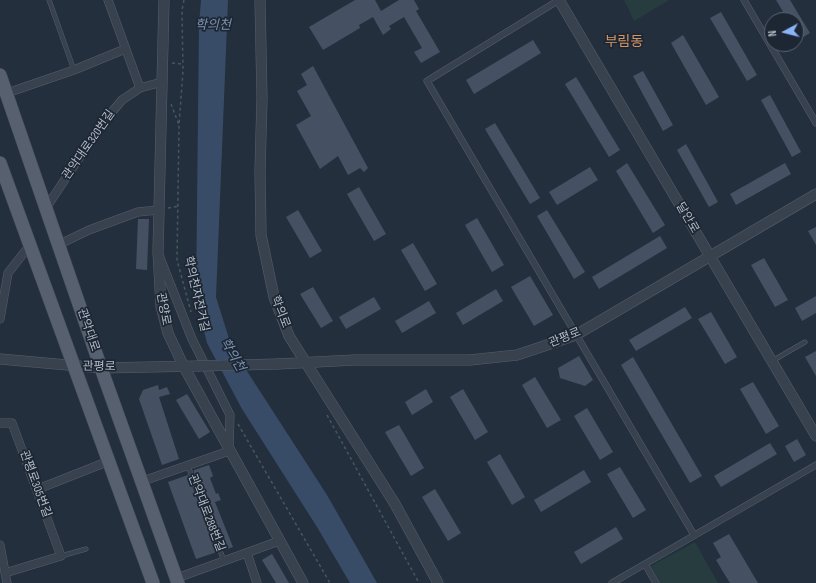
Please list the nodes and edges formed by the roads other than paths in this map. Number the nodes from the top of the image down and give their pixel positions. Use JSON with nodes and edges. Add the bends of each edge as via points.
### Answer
{"nodes":[{"id":1,"x":49,"y":0,"type":"edge"},
{"id":2,"x":108,"y":0,"type":"edge"},
{"id":3,"x":164,"y":0,"type":"edge"},
{"id":4,"x":559,"y":0,"type":"edge"},
{"id":5,"x":744,"y":0,"type":"edge"},
{"id":6,"x":262,"y":1,"type":"edge"},
{"id":7,"x":125,"y":49,"type":"junction"},
{"id":8,"x":74,"y":70,"type":"junction"},
{"id":9,"x":0,"y":75,"type":"edge"},
{"id":10,"x":162,"y":82,"type":"junction"},
{"id":11,"x":140,"y":88,"type":"junction"},
{"id":12,"x":7,"y":93,"type":"junction"},
{"id":13,"x":816,"y":123,"type":"edge"},
{"id":14,"x":0,"y":163,"type":"edge"},
{"id":15,"x":816,"y":194,"type":"edge"},
{"id":16,"x":46,"y":208,"type":"junction"},
{"id":17,"x":158,"y":210,"type":"junction"},
{"id":18,"x":30,"y":245,"type":"junction"},
{"id":19,"x":58,"y":245,"type":"junction"},
{"id":20,"x":158,"y":252,"type":"junction"},
{"id":21,"x":710,"y":257,"type":"junction"},
{"id":22,"x":2,"y":292,"type":"edge"},
{"id":23,"x":0,"y":319,"type":"edge"},
{"id":24,"x":576,"y":335,"type":"junction"},
{"id":25,"x":805,"y":342,"type":"dead end"},
{"id":26,"x":0,"y":359,"type":"edge"},
{"id":27,"x":772,"y":361,"type":"junction"},
{"id":28,"x":307,"y":363,"type":"junction"},
{"id":29,"x":183,"y":365,"type":"junction"},
{"id":30,"x":74,"y":366,"type":"junction"},
{"id":31,"x":101,"y":368,"type":"junction"},
{"id":32,"x":0,"y":423,"type":"edge"},
{"id":33,"x":816,"y":436,"type":"edge"},
{"id":34,"x":229,"y":451,"type":"junction"},
{"id":35,"x":109,"y":461,"type":"junction"},
{"id":36,"x":816,"y":465,"type":"edge"},
{"id":37,"x":188,"y":466,"type":"junction"},
{"id":38,"x":142,"y":482,"type":"junction"},
{"id":39,"x":38,"y":489,"type":"junction"},
{"id":40,"x":694,"y":535,"type":"junction"},
{"id":41,"x":279,"y":541,"type":"junction"},
{"id":42,"x":0,"y":545,"type":"edge"},
{"id":43,"x":86,"y":549,"type":"dead end"},
{"id":44,"x":247,"y":554,"type":"junction"},
{"id":45,"x":61,"y":556,"type":"junction"},
{"id":46,"x":225,"y":561,"type":"junction"},
{"id":47,"x":645,"y":564,"type":"junction"},
{"id":48,"x":5,"y":573,"type":"junction"},
{"id":49,"x":178,"y":581,"type":"edge"},
{"id":50,"x":7,"y":583,"type":"edge"},
{"id":51,"x":153,"y":583,"type":"edge"},
{"id":52,"x":258,"y":583,"type":"edge"},
{"id":53,"x":303,"y":583,"type":"edge"},
{"id":54,"x":438,"y":583,"type":"edge"},
{"id":55,"x":612,"y":583,"type":"edge"},
{"id":56,"x":656,"y":583,"type":"edge"}],
"edges":[{"from":1,"to":8,"type":"lane"},
{"from":2,"to":7,"type":"street"},
{"from":3,"to":10,"type":"street","name":"관양로"},
{"from":4,"to":21,"type":"street","name":"달안로"},
{"from":4,"to":24,"type":"street","via":[[427,81]]},
{"from":5,"to":13,"type":"street"},
{"from":6,"to":28,"type":"street","name":"학의로","via":[[261,235],[274,297],[289,336]]},
{"from":7,"to":8,"type":"street"},
{"from":7,"to":11,"type":"street"},
{"from":8,"to":12,"type":"street"},
{"from":9,"to":12,"type":"main road","name":"관악대로"},
{"from":10,"to":11,"type":"street","name":"관악대로320번길"},
{"from":10,"to":17,"type":"street","name":"관양로"},
{"from":11,"to":16,"type":"street","name":"관악대로320번길","via":[[122,100],[101,125]]},
{"from":12,"to":16,"type":"main road","name":"관악대로"},
{"from":14,"to":18,"type":"main road","name":"관악대로"},
{"from":15,"to":21,"type":"street","name":"관평로"},
{"from":16,"to":19,"type":"main road","name":"관악대로"},
{"from":17,"to":19,"type":"street","via":[[138,212],[89,230]]},
{"from":17,"to":20,"type":"street","name":"관양로"},
{"from":18,"to":22,"type":"street","via":[[8,273]]},
{"from":18,"to":30,"type":"main road","name":"관악대로"},
{"from":19,"to":31,"type":"main road","name":"관악대로"},
{"from":20,"to":29,"type":"street","name":"관양로","via":[[161,306],[168,332]]},
{"from":20,"to":34,"type":"street","via":[[192,339],[230,415]]},
{"from":21,"to":24,"type":"street","name":"관평로"},
{"from":21,"to":27,"type":"street","name":"달안로"},
{"from":22,"to":23,"type":"street"},
{"from":24,"to":28,"type":"street","name":"관평로","via":[[516,355],[470,360],[354,360]]},
{"from":24,"to":40,"type":"street"},
{"from":25,"to":27,"type":"lane"},
{"from":26,"to":30,"type":"street","name":"관평로"},
{"from":27,"to":33,"type":"street","name":"달안로"},
{"from":28,"to":29,"type":"street","name":"관평로","bridge":true},
{"from":28,"to":54,"type":"street","name":"학의로","via":[[395,504]]},
{"from":29,"to":31,"type":"street","name":"관평로"},
{"from":29,"to":34,"type":"street","name":"관양로"},
{"from":30,"to":31,"type":"street","name":"관평로"},
{"from":30,"to":35,"type":"main road","name":"관악대로"},
{"from":31,"to":38,"type":"main road","name":"관악대로"},
{"from":32,"to":39,"type":"street","name":"관평로305번길","via":[[12,423]]},
{"from":34,"to":37,"type":"street"},
{"from":34,"to":41,"type":"street","name":"관양로"},
{"from":35,"to":39,"type":"street"},
{"from":35,"to":51,"type":"main road","name":"관악대로"},
{"from":36,"to":40,"type":"street"},
{"from":37,"to":38,"type":"street"},
{"from":37,"to":46,"type":"lane","name":"관악대로288번길"},
{"from":38,"to":49,"type":"main road","name":"관악대로"},
{"from":39,"to":45,"type":"street","name":"관평로305번길"},
{"from":40,"to":47,"type":"street"},
{"from":41,"to":44,"type":"street","name":"관악대로288번길"},
{"from":41,"to":53,"type":"street","name":"관양로"},
{"from":42,"to":48,"type":"street"},
{"from":43,"to":45,"type":"lane"},
{"from":44,"to":46,"type":"street","name":"관악대로288번길"},
{"from":44,"to":52,"type":"street"},
{"from":45,"to":48,"type":"street"},
{"from":46,"to":49,"type":"street","name":"관악대로288번길"},
{"from":47,"to":55,"type":"street"},
{"from":47,"to":56,"type":"street"},
{"from":48,"to":50,"type":"street"}]}
